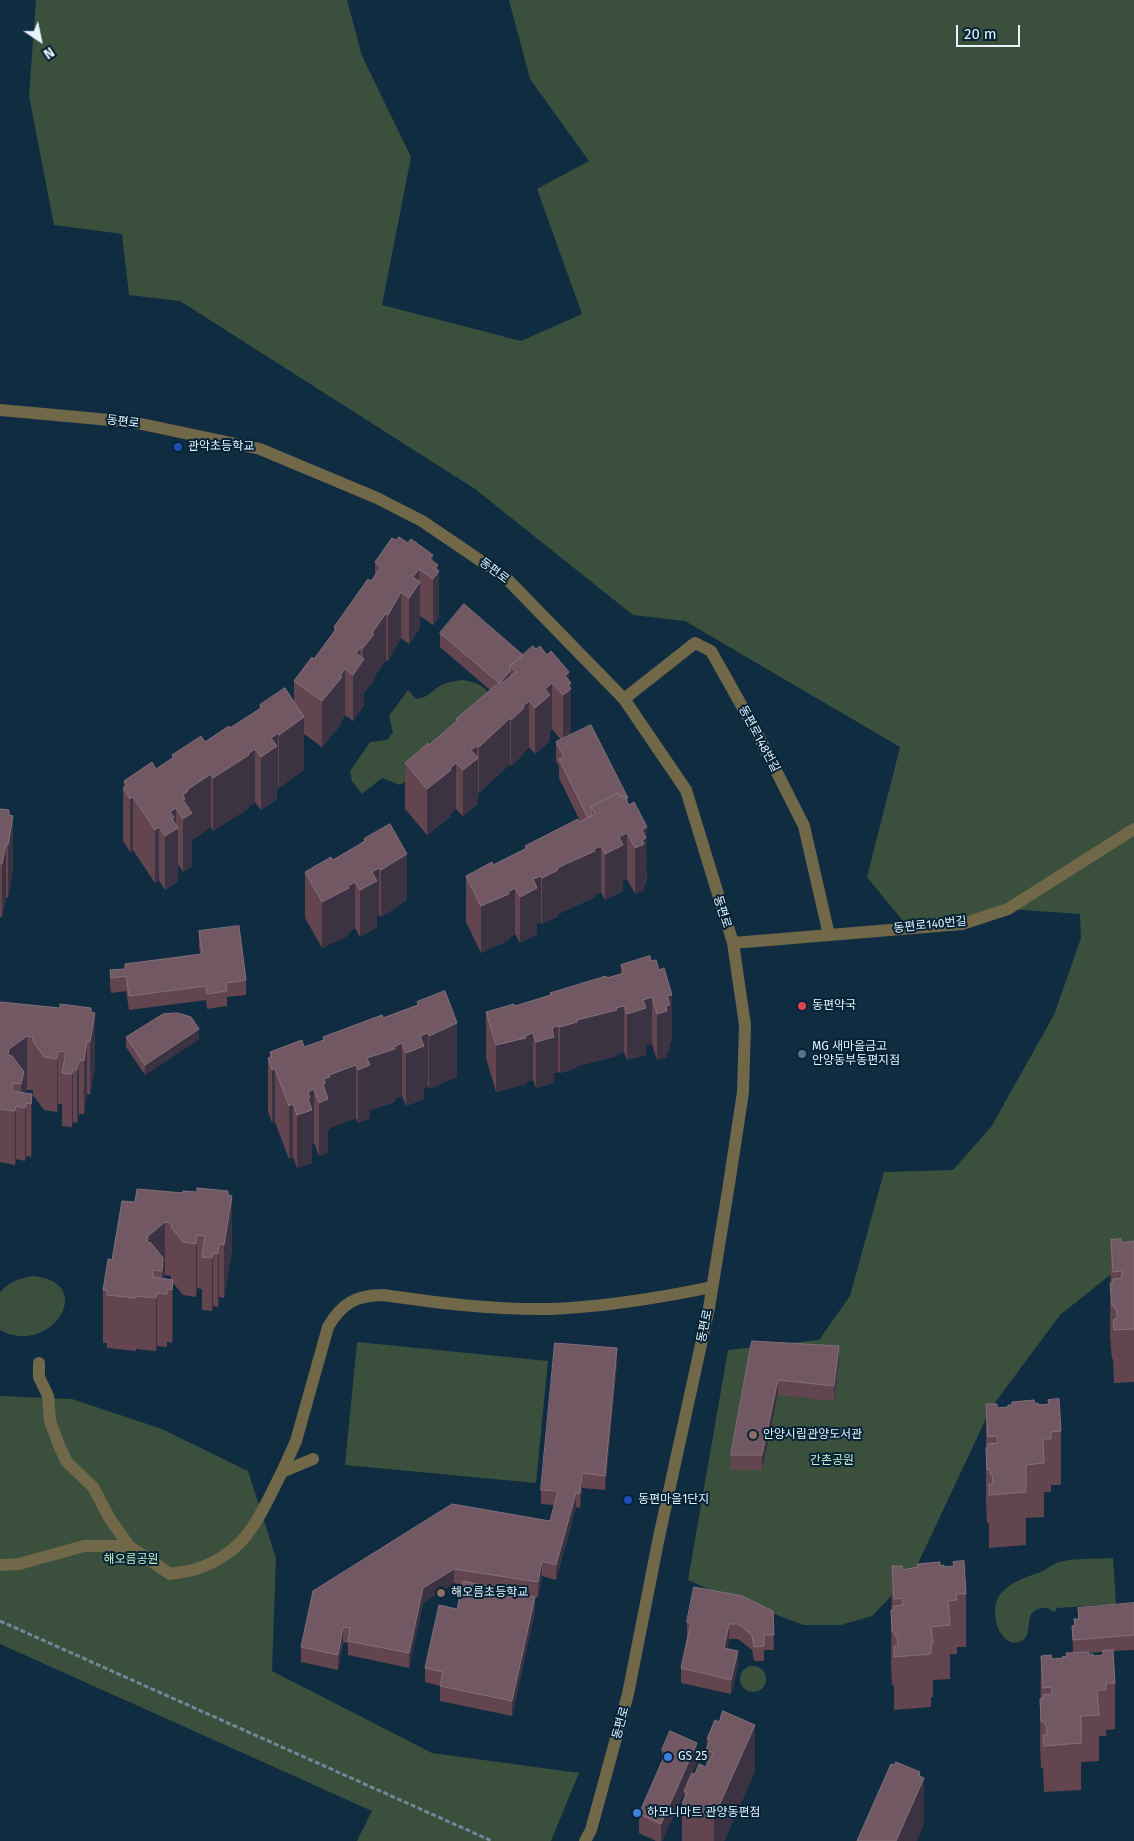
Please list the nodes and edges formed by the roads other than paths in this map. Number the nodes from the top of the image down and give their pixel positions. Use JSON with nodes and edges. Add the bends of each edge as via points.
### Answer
{"nodes":[{"id":1,"x":0,"y":410,"type":"edge"},
{"id":2,"x":624,"y":699,"type":"junction"},
{"id":3,"x":1134,"y":830,"type":"edge"},
{"id":4,"x":829,"y":935,"type":"junction"},
{"id":5,"x":732,"y":943,"type":"junction"},
{"id":6,"x":712,"y":1287,"type":"junction"},
{"id":7,"x":39,"y":1363,"type":"dead end"},
{"id":8,"x":313,"y":1459,"type":"dead end"},
{"id":9,"x":282,"y":1472,"type":"junction"},
{"id":10,"x":129,"y":1546,"type":"junction"},
{"id":11,"x":0,"y":1565,"type":"edge"},
{"id":12,"x":586,"y":1841,"type":"edge"}],
"edges":[{"from":1,"to":2,"type":"street","name":"동편로","via":[[132,422],[260,449],[377,498],[422,520],[506,578]]},
{"from":2,"to":4,"type":"street","name":"동편로148번길","via":[[695,642],[711,651],[758,733],[804,826]]},
{"from":2,"to":5,"type":"street","name":"동편로","via":[[686,790]]},
{"from":3,"to":4,"type":"street","name":"동편로140번길","via":[[1008,909],[962,924]]},
{"from":4,"to":5,"type":"street","name":"동편로140번길"},
{"from":5,"to":6,"type":"street","name":"동편로","via":[[745,1025],[742,1092]]},
{"from":6,"to":9,"type":"street","via":[[654,1299],[550,1309],[453,1305],[383,1295],[359,1298],[336,1313],[328,1326],[296,1441]]},
{"from":6,"to":12,"type":"street","name":"동편로","via":[[628,1694]]},
{"from":7,"to":10,"type":"street","via":[[39,1376],[48,1396],[50,1421],[60,1448],[67,1462],[93,1486],[114,1526]]},
{"from":8,"to":9,"type":"street"},
{"from":9,"to":10,"type":"street","via":[[260,1517],[228,1555],[196,1569],[170,1574]]},
{"from":10,"to":11,"type":"street","via":[[84,1546],[19,1564]]}]}
